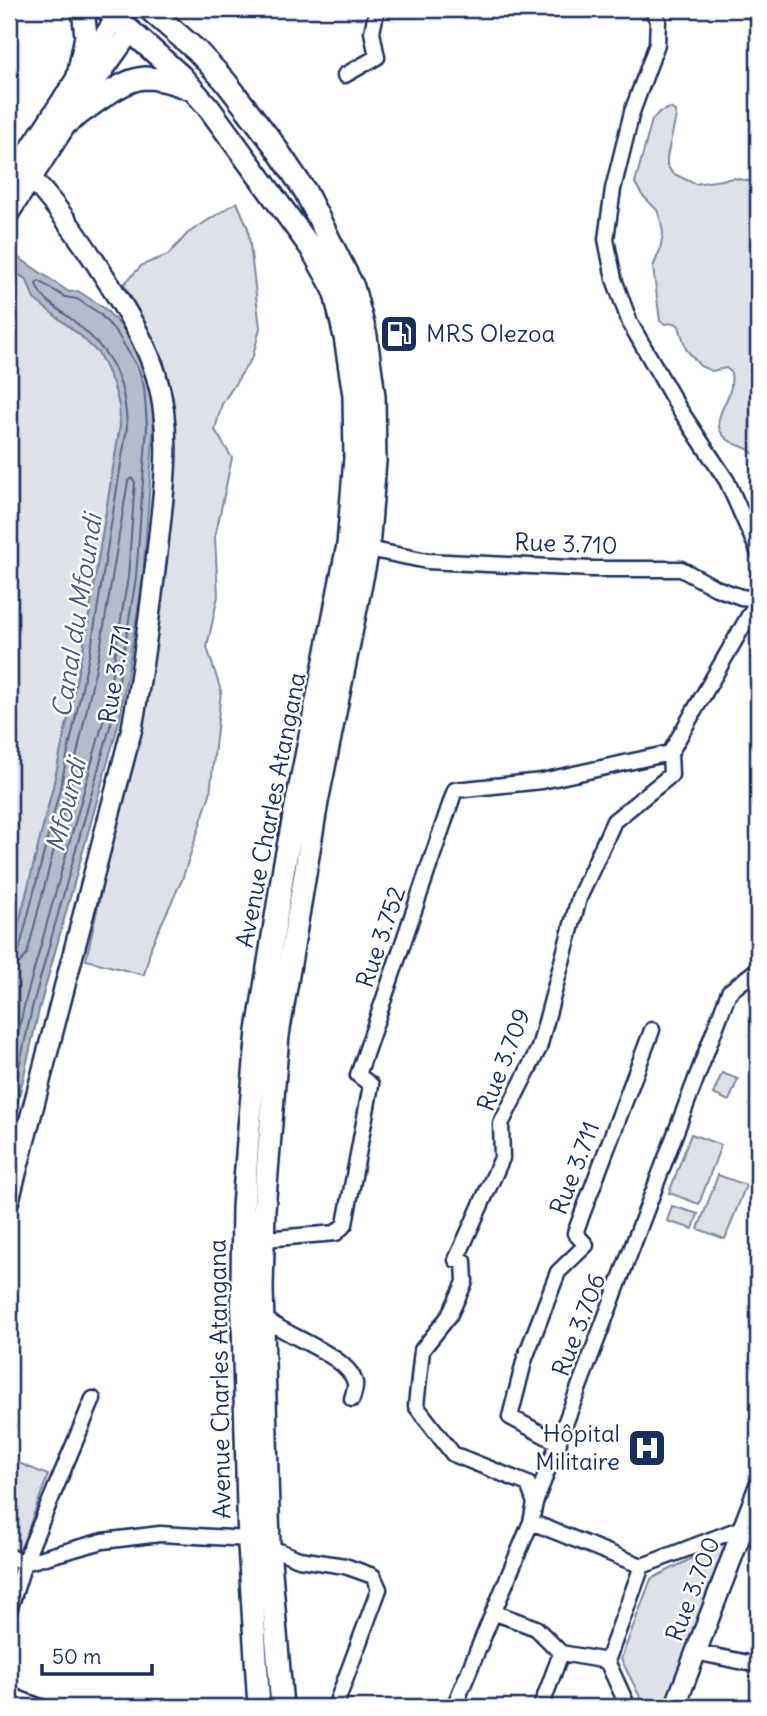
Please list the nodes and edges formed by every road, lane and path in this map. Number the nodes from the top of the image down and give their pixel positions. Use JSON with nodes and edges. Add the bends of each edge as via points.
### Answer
{"nodes":[{"id":1,"x":83,"y":9,"type":"edge"},
{"id":2,"x":377,"y":9,"type":"edge"},
{"id":3,"x":652,"y":9,"type":"edge"},
{"id":4,"x":129,"y":15,"type":"edge"},
{"id":5,"x":345,"y":75,"type":"dead end"},
{"id":6,"x":78,"y":76,"type":"junction"},
{"id":7,"x":194,"y":90,"type":"junction"},
{"id":8,"x":68,"y":122,"type":"junction"},
{"id":9,"x":32,"y":179,"type":"junction"},
{"id":10,"x":9,"y":181,"type":"edge"},
{"id":11,"x":9,"y":213,"type":"edge"},
{"id":12,"x":368,"y":549,"type":"junction"},
{"id":13,"x":758,"y":551,"type":"edge"},
{"id":14,"x":758,"y":600,"type":"edge"},
{"id":15,"x":670,"y":753,"type":"junction"},
{"id":16,"x":758,"y":969,"type":"edge"},
{"id":17,"x":652,"y":1030,"type":"dead end"},
{"id":18,"x":9,"y":1200,"type":"edge"},
{"id":19,"x":264,"y":1239,"type":"junction"},
{"id":20,"x":263,"y":1317,"type":"junction"},
{"id":21,"x":93,"y":1399,"type":"dead end"},
{"id":22,"x":352,"y":1399,"type":"dead end"},
{"id":23,"x":559,"y":1443,"type":"junction"},
{"id":24,"x":758,"y":1489,"type":"edge"},
{"id":25,"x":536,"y":1503,"type":"junction"},
{"id":26,"x":531,"y":1522,"type":"junction"},
{"id":27,"x":751,"y":1526,"type":"edge"},
{"id":28,"x":259,"y":1543,"type":"junction"},
{"id":29,"x":9,"y":1556,"type":"edge"},
{"id":30,"x":24,"y":1563,"type":"junction"},
{"id":31,"x":642,"y":1566,"type":"junction"},
{"id":32,"x":9,"y":1611,"type":"edge"},
{"id":33,"x":493,"y":1612,"type":"junction"},
{"id":34,"x":695,"y":1652,"type":"junction"},
{"id":35,"x":561,"y":1653,"type":"junction"},
{"id":36,"x":607,"y":1661,"type":"junction"},
{"id":37,"x":758,"y":1665,"type":"edge"},
{"id":38,"x":9,"y":1695,"type":"edge"},
{"id":39,"x":41,"y":1707,"type":"edge"},
{"id":40,"x":259,"y":1707,"type":"edge"},
{"id":41,"x":282,"y":1707,"type":"edge"},
{"id":42,"x":335,"y":1707,"type":"edge"},
{"id":43,"x":454,"y":1707,"type":"edge"},
{"id":44,"x":541,"y":1707,"type":"edge"},
{"id":45,"x":628,"y":1707,"type":"edge"},
{"id":46,"x":675,"y":1707,"type":"edge"}],
"edges":[{"from":1,"to":6,"type":"main road","via":[[86,36]]},
{"from":2,"to":5,"type":"street","via":[[372,32],[377,57]]},
{"from":3,"to":13,"type":"street","via":[[658,21],[657,44],[612,189],[606,239],[611,266],[630,323],[727,481]]},
{"from":4,"to":6,"type":"main road"},
{"from":4,"to":7,"type":"main road","name":"Avenue Charles Atangana"},
{"from":4,"to":8,"type":"main road"},
{"from":4,"to":12,"type":"main road","name":"Avenue Charles Atangana","via":[[197,51],[225,81],[305,191],[353,287],[374,396],[375,461]]},
{"from":6,"to":10,"type":"main road"},
{"from":7,"to":8,"type":"main road","via":[[164,79],[143,78],[107,95]]},
{"from":7,"to":28,"type":"main road","name":"Avenue Charles Atangana","via":[[322,266],[334,289],[354,395],[355,458],[348,545],[284,867],[251,1101],[242,1285]]},
{"from":8,"to":9,"type":"main road"},
{"from":9,"to":11,"type":"main road"},
{"from":9,"to":18,"type":"main road","name":"Rue 3.771","via":[[63,213],[149,354],[162,404],[165,477],[146,650],[132,728]]},
{"from":12,"to":14,"type":"street","name":"Rue 3.710","via":[[427,561],[681,569],[716,588]]},
{"from":12,"to":19,"type":"main road","name":"Avenue Charles Atangana","via":[[317,802],[278,1035]]},
{"from":14,"to":15,"type":"street","name":"Rue 3.709"},
{"from":15,"to":19,"type":"street","name":"Rue 3.752","via":[[542,781],[455,790],[358,1075],[370,1085],[345,1224],[336,1233]]},
{"from":15,"to":25,"type":"street","name":"Rue 3.709","via":[[671,775],[614,821],[579,898],[538,1048],[501,1124],[502,1158],[456,1260],[464,1261],[465,1282],[449,1316],[422,1350],[416,1406],[453,1454],[528,1485]]},
{"from":16,"to":23,"type":"street","name":"Rue 3.706","via":[[729,992]]},
{"from":17,"to":23,"type":"street","name":"Rue 3.711","via":[[575,1233],[586,1245],[558,1272],[525,1358],[510,1418]]},
{"from":19,"to":20,"type":"main road","name":"Avenue Charles Atangana"},
{"from":20,"to":22,"type":"street","via":[[343,1366],[354,1382]]},
{"from":20,"to":28,"type":"main road","name":"Avenue Charles Atangana"},
{"from":21,"to":30,"type":"street"},
{"from":23,"to":25,"type":"street","name":"Rue 3.706"},
{"from":24,"to":27,"type":"main road","name":"Rue 3.700"},
{"from":25,"to":26,"type":"street","name":"Rue 3.706"},
{"from":26,"to":31,"type":"street"},
{"from":26,"to":33,"type":"street","name":"Rue 3.706"},
{"from":27,"to":31,"type":"street"},
{"from":27,"to":34,"type":"main road","name":"Rue 3.700"},
{"from":28,"to":30,"type":"street","via":[[160,1534],[103,1541]]},
{"from":28,"to":40,"type":"main road","name":"Avenue Charles Atangana"},
{"from":28,"to":41,"type":"main road","name":"Avenue Charles Atangana"},
{"from":28,"to":42,"type":"street","via":[[299,1559],[373,1576],[379,1590]]},
{"from":29,"to":30,"type":"street"},
{"from":30,"to":32,"type":"street"},
{"from":31,"to":36,"type":"street"},
{"from":33,"to":35,"type":"street","via":[[536,1628]]},
{"from":33,"to":43,"type":"street","name":"Rue 3.706"},
{"from":34,"to":37,"type":"street"},
{"from":34,"to":46,"type":"main road","name":"Rue 3.700"},
{"from":35,"to":36,"type":"street"},
{"from":35,"to":44,"type":"street"},
{"from":36,"to":45,"type":"street"},
{"from":38,"to":39,"type":"street"}]}
